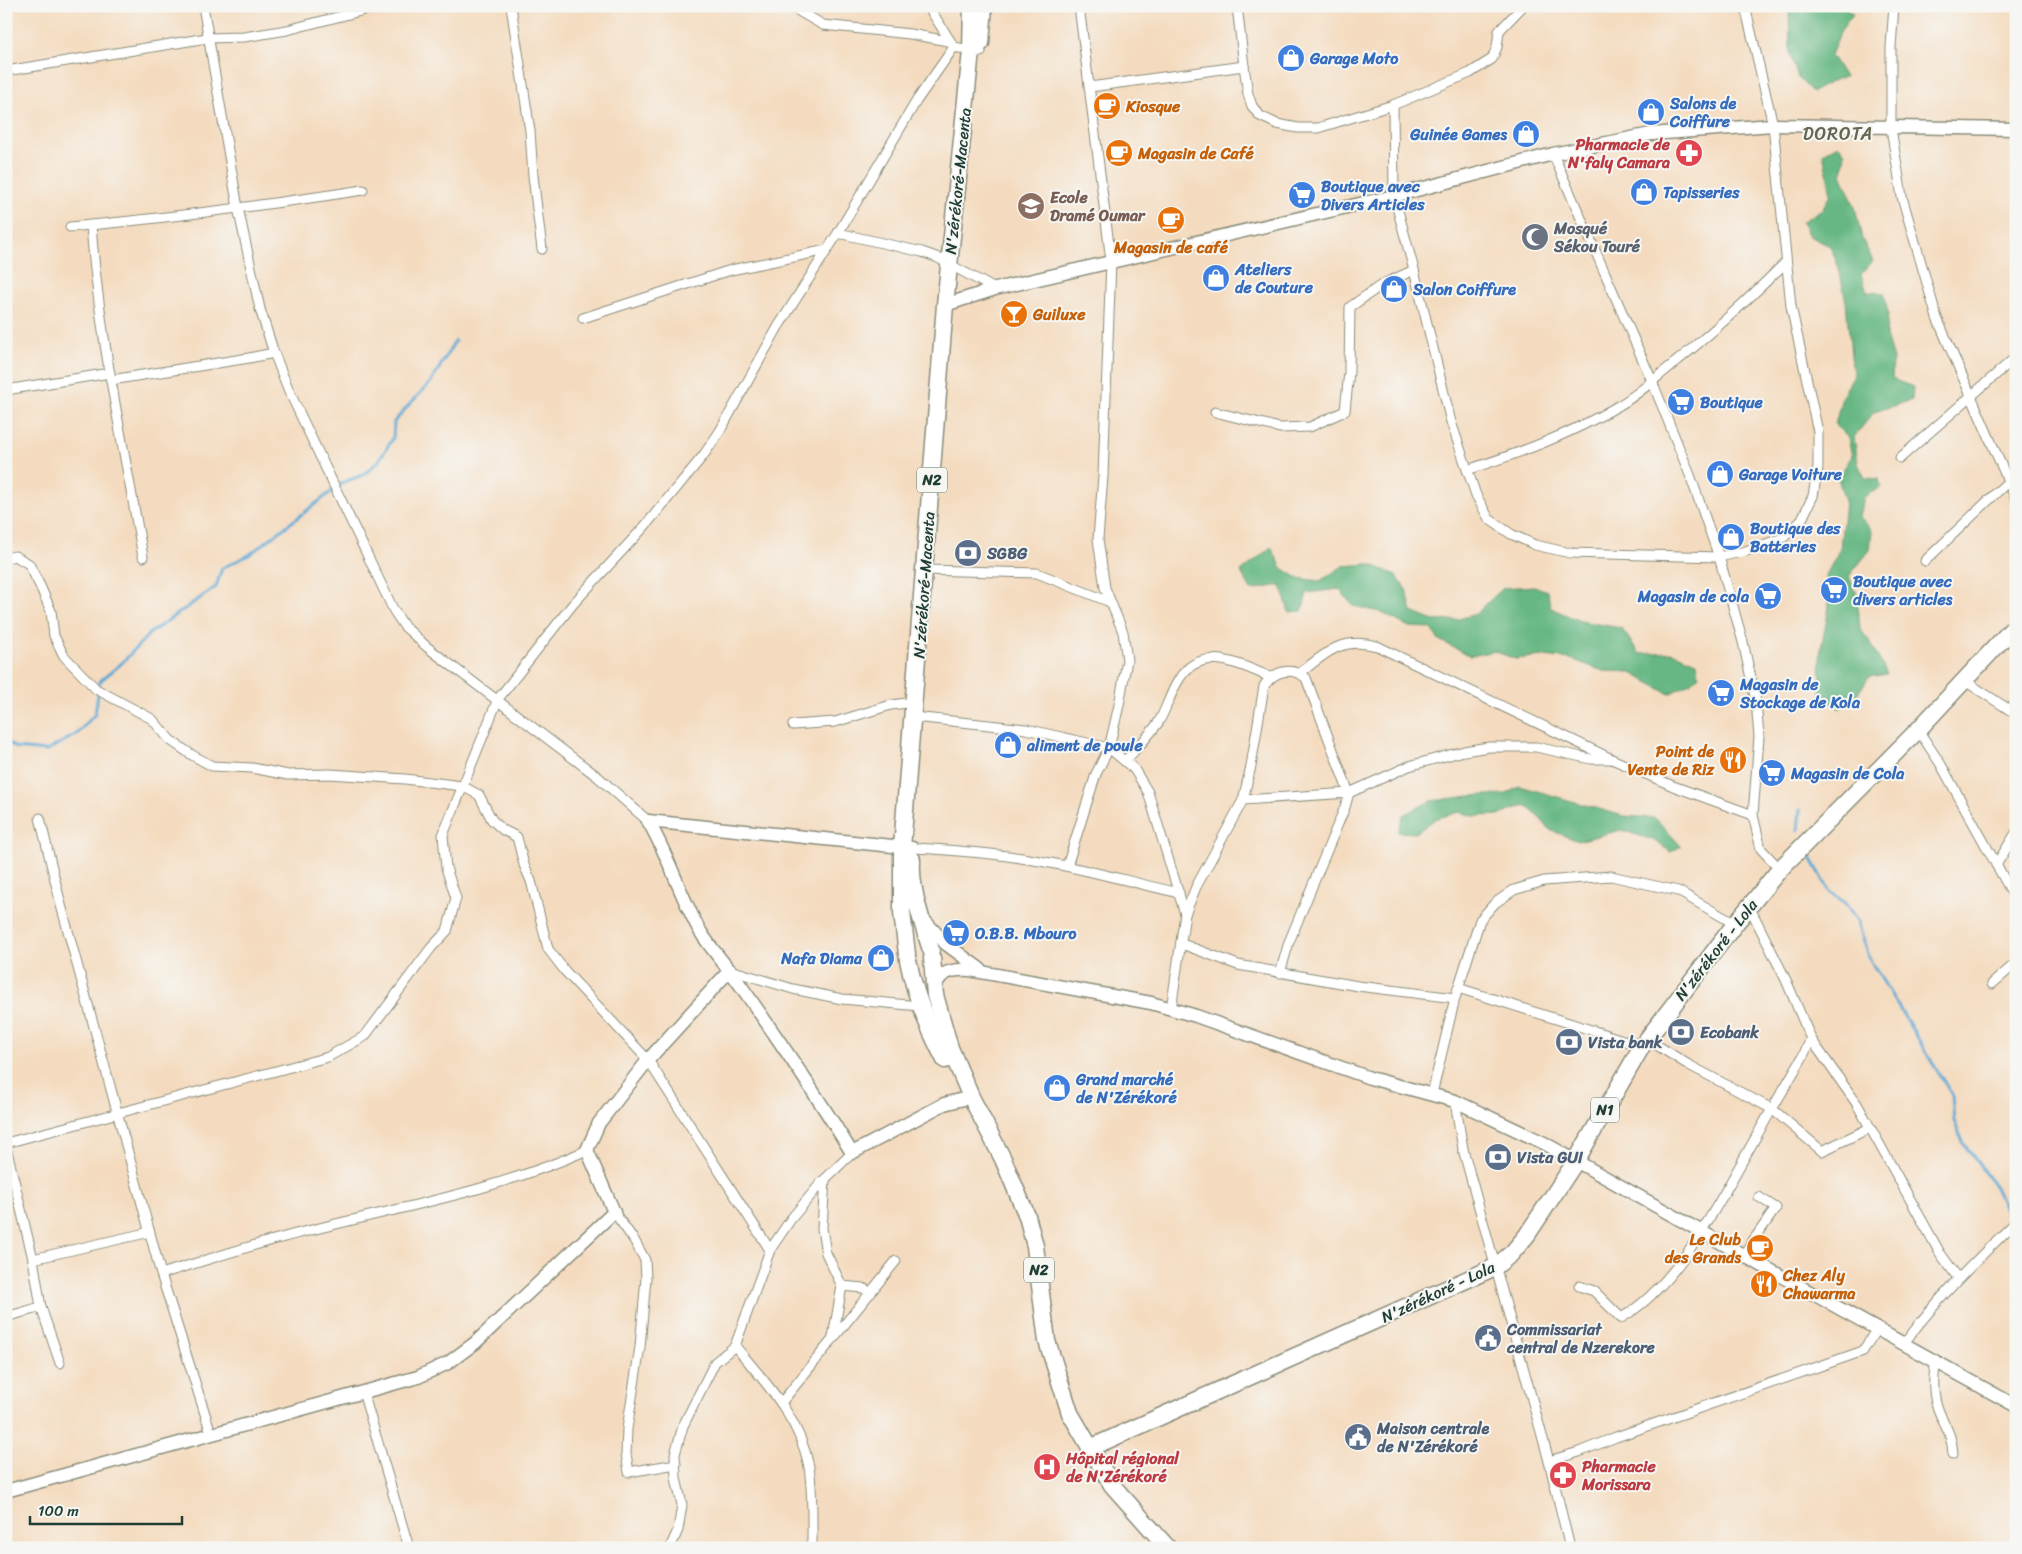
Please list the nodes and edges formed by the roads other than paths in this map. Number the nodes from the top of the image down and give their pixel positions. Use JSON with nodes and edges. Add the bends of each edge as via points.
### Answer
{"nodes":[{"id":1,"x":203,"y":6,"type":"edge"},
{"id":2,"x":380,"y":6,"type":"edge"},
{"id":3,"x":511,"y":6,"type":"edge"},
{"id":4,"x":790,"y":6,"type":"edge"},
{"id":5,"x":928,"y":6,"type":"edge"},
{"id":6,"x":972,"y":6,"type":"edge"},
{"id":7,"x":984,"y":6,"type":"edge"},
{"id":8,"x":1079,"y":6,"type":"edge"},
{"id":9,"x":1237,"y":6,"type":"edge"},
{"id":10,"x":1523,"y":6,"type":"edge"},
{"id":11,"x":1745,"y":6,"type":"edge"},
{"id":12,"x":1894,"y":6,"type":"edge"},
{"id":13,"x":343,"y":10,"type":"edge"},
{"id":14,"x":208,"y":38,"type":"junction"},
{"id":15,"x":951,"y":44,"type":"junction"},
{"id":16,"x":976,"y":51,"type":"junction"},
{"id":17,"x":1244,"y":66,"type":"junction"},
{"id":18,"x":6,"y":71,"type":"edge"},
{"id":19,"x":1090,"y":87,"type":"junction"},
{"id":20,"x":1393,"y":105,"type":"junction"},
{"id":21,"x":1772,"y":125,"type":"junction"},
{"id":22,"x":1891,"y":128,"type":"junction"},
{"id":23,"x":2016,"y":129,"type":"edge"},
{"id":24,"x":1554,"y":154,"type":"junction"},
{"id":25,"x":363,"y":190,"type":"dead end"},
{"id":26,"x":1394,"y":196,"type":"junction"},
{"id":27,"x":238,"y":208,"type":"junction"},
{"id":28,"x":91,"y":225,"type":"junction"},
{"id":29,"x":70,"y":227,"type":"dead end"},
{"id":30,"x":838,"y":233,"type":"junction"},
{"id":31,"x":542,"y":249,"type":"dead end"},
{"id":32,"x":827,"y":250,"type":"junction"},
{"id":33,"x":1111,"y":261,"type":"junction"},
{"id":34,"x":1786,"y":262,"type":"junction"},
{"id":35,"x":955,"y":267,"type":"junction"},
{"id":36,"x":1414,"y":270,"type":"junction"},
{"id":37,"x":995,"y":289,"type":"junction"},
{"id":38,"x":951,"y":303,"type":"junction"},
{"id":39,"x":583,"y":318,"type":"dead end"},
{"id":40,"x":274,"y":352,"type":"junction"},
{"id":41,"x":2016,"y":357,"type":"edge"},
{"id":42,"x":111,"y":376,"type":"junction"},
{"id":43,"x":1652,"y":381,"type":"junction"},
{"id":44,"x":6,"y":390,"type":"edge"},
{"id":45,"x":1970,"y":397,"type":"junction"},
{"id":46,"x":1215,"y":412,"type":"dead end"},
{"id":47,"x":1900,"y":458,"type":"dead end"},
{"id":48,"x":1467,"y":470,"type":"junction"},
{"id":49,"x":2016,"y":474,"type":"edge"},
{"id":50,"x":2008,"y":481,"type":"junction"},
{"id":51,"x":2016,"y":499,"type":"edge"},
{"id":52,"x":143,"y":557,"type":"dead end"},
{"id":53,"x":1719,"y":557,"type":"junction"},
{"id":54,"x":6,"y":558,"type":"edge"},
{"id":55,"x":1925,"y":561,"type":"dead end"},
{"id":56,"x":930,"y":570,"type":"junction"},
{"id":57,"x":1110,"y":602,"type":"junction"},
{"id":58,"x":2016,"y":625,"type":"edge"},
{"id":59,"x":1300,"y":673,"type":"junction"},
{"id":60,"x":1270,"y":678,"type":"junction"},
{"id":61,"x":1965,"y":681,"type":"junction"},
{"id":62,"x":498,"y":699,"type":"junction"},
{"id":63,"x":918,"y":712,"type":"junction"},
{"id":64,"x":2016,"y":714,"type":"edge"},
{"id":65,"x":793,"y":725,"type":"dead end"},
{"id":66,"x":1918,"y":730,"type":"junction"},
{"id":67,"x":1109,"y":748,"type":"junction"},
{"id":68,"x":1614,"y":760,"type":"junction"},
{"id":69,"x":1125,"y":761,"type":"junction"},
{"id":70,"x":462,"y":786,"type":"junction"},
{"id":71,"x":1349,"y":793,"type":"junction"},
{"id":72,"x":1243,"y":800,"type":"junction"},
{"id":73,"x":1753,"y":815,"type":"junction"},
{"id":74,"x":40,"y":818,"type":"dead end"},
{"id":75,"x":648,"y":821,"type":"junction"},
{"id":76,"x":2016,"y":833,"type":"edge"},
{"id":77,"x":907,"y":848,"type":"junction"},
{"id":78,"x":1996,"y":865,"type":"junction"},
{"id":79,"x":1068,"y":866,"type":"junction"},
{"id":80,"x":1780,"y":869,"type":"junction"},
{"id":81,"x":1179,"y":893,"type":"junction"},
{"id":82,"x":2016,"y":900,"type":"edge"},
{"id":83,"x":1749,"y":906,"type":"junction"},
{"id":84,"x":1185,"y":914,"type":"junction"},
{"id":85,"x":921,"y":915,"type":"junction"},
{"id":86,"x":1735,"y":924,"type":"junction"},
{"id":87,"x":1182,"y":944,"type":"junction"},
{"id":88,"x":931,"y":954,"type":"junction"},
{"id":89,"x":908,"y":957,"type":"junction"},
{"id":90,"x":2016,"y":963,"type":"edge"},
{"id":91,"x":730,"y":970,"type":"junction"},
{"id":92,"x":984,"y":972,"type":"junction"},
{"id":93,"x":1280,"y":973,"type":"junction"},
{"id":94,"x":1992,"y":984,"type":"dead end"},
{"id":95,"x":1458,"y":988,"type":"junction"},
{"id":96,"x":935,"y":995,"type":"junction"},
{"id":97,"x":1455,"y":998,"type":"junction"},
{"id":98,"x":920,"y":1006,"type":"junction"},
{"id":99,"x":1171,"y":1009,"type":"junction"},
{"id":100,"x":1811,"y":1039,"type":"junction"},
{"id":101,"x":1645,"y":1043,"type":"junction"},
{"id":102,"x":648,"y":1060,"type":"junction"},
{"id":103,"x":1432,"y":1094,"type":"junction"},
{"id":104,"x":971,"y":1097,"type":"junction"},
{"id":105,"x":1455,"y":1101,"type":"junction"},
{"id":106,"x":1772,"y":1109,"type":"junction"},
{"id":107,"x":118,"y":1113,"type":"junction"},
{"id":108,"x":1870,"y":1128,"type":"junction"},
{"id":109,"x":6,"y":1143,"type":"edge"},
{"id":110,"x":6,"y":1148,"type":"edge"},
{"id":111,"x":587,"y":1150,"type":"junction"},
{"id":112,"x":852,"y":1153,"type":"junction"},
{"id":113,"x":1576,"y":1161,"type":"junction"},
{"id":114,"x":825,"y":1179,"type":"junction"},
{"id":115,"x":1759,"y":1197,"type":"dead end"},
{"id":116,"x":614,"y":1212,"type":"junction"},
{"id":117,"x":2016,"y":1222,"type":"edge"},
{"id":118,"x":1700,"y":1231,"type":"junction"},
{"id":119,"x":150,"y":1232,"type":"junction"},
{"id":120,"x":770,"y":1250,"type":"junction"},
{"id":121,"x":1743,"y":1256,"type":"junction"},
{"id":122,"x":32,"y":1259,"type":"junction"},
{"id":123,"x":896,"y":1261,"type":"dead end"},
{"id":124,"x":1495,"y":1268,"type":"junction"},
{"id":125,"x":161,"y":1274,"type":"junction"},
{"id":126,"x":1958,"y":1278,"type":"junction"},
{"id":127,"x":842,"y":1286,"type":"junction"},
{"id":128,"x":1579,"y":1286,"type":"dead end"},
{"id":129,"x":871,"y":1293,"type":"junction"},
{"id":130,"x":41,"y":1307,"type":"junction"},
{"id":131,"x":6,"y":1317,"type":"edge"},
{"id":132,"x":1877,"y":1328,"type":"junction"},
{"id":133,"x":833,"y":1340,"type":"junction"},
{"id":134,"x":1904,"y":1342,"type":"junction"},
{"id":135,"x":735,"y":1346,"type":"junction"},
{"id":136,"x":1936,"y":1361,"type":"junction"},
{"id":137,"x":60,"y":1363,"type":"dead end"},
{"id":138,"x":363,"y":1392,"type":"junction"},
{"id":139,"x":781,"y":1403,"type":"junction"},
{"id":140,"x":2016,"y":1406,"type":"edge"},
{"id":141,"x":211,"y":1433,"type":"junction"},
{"id":142,"x":1090,"y":1448,"type":"junction"},
{"id":143,"x":1953,"y":1454,"type":"dead end"},
{"id":144,"x":1549,"y":1461,"type":"junction"},
{"id":145,"x":676,"y":1464,"type":"junction"},
{"id":146,"x":6,"y":1491,"type":"edge"},
{"id":147,"x":409,"y":1548,"type":"edge"},
{"id":148,"x":670,"y":1548,"type":"edge"},
{"id":149,"x":812,"y":1548,"type":"edge"},
{"id":150,"x":1168,"y":1548,"type":"edge"},
{"id":151,"x":1570,"y":1548,"type":"edge"}],
"edges":[{"from":1,"to":14,"type":"street"},
{"from":2,"to":13,"type":"street"},
{"from":3,"to":31,"type":"street","via":[[530,131]]},
{"from":4,"to":15,"type":"street","via":[[823,25],[910,34]]},
{"from":5,"to":15,"type":"street"},
{"from":6,"to":16,"type":"highway","number":"N2"},
{"from":7,"to":16,"type":"highway","number":"N2"},
{"from":8,"to":19,"type":"street"},
{"from":9,"to":17,"type":"street"},
{"from":10,"to":20,"type":"street","via":[[1499,31],[1492,59],[1470,73]]},
{"from":11,"to":21,"type":"street"},
{"from":12,"to":22,"type":"street"},
{"from":13,"to":14,"type":"street","via":[[287,30],[244,37]]},
{"from":14,"to":18,"type":"street"},
{"from":14,"to":27,"type":"street"},
{"from":15,"to":16,"type":"street"},
{"from":15,"to":30,"type":"street"},
{"from":16,"to":35,"type":"highway","number":"N2"},
{"from":17,"to":19,"type":"street"},
{"from":17,"to":20,"type":"street","via":[[1252,106],[1260,116],[1277,124],[1318,128]]},
{"from":19,"to":33,"type":"street"},
{"from":20,"to":26,"type":"street"},
{"from":21,"to":22,"type":"street"},
{"from":21,"to":24,"type":"street","via":[[1651,134]]},
{"from":21,"to":34,"type":"street"},
{"from":22,"to":23,"type":"street"},
{"from":22,"to":45,"type":"street","via":[[1902,197],[1919,262],[1937,318]]},
{"from":24,"to":26,"type":"street"},
{"from":24,"to":43,"type":"street"},
{"from":25,"to":27,"type":"street"},
{"from":26,"to":33,"type":"street"},
{"from":26,"to":36,"type":"street"},
{"from":27,"to":28,"type":"street"},
{"from":27,"to":40,"type":"street","via":[[260,309]]},
{"from":28,"to":29,"type":"street"},
{"from":28,"to":42,"type":"street","via":[[95,277]]},
{"from":30,"to":32,"type":"street"},
{"from":30,"to":35,"type":"street","via":[[922,252]]},
{"from":32,"to":39,"type":"street","via":[[731,270]]},
{"from":32,"to":62,"type":"street","via":[[778,326],[720,432],[703,456],[645,526],[573,604]]},
{"from":33,"to":37,"type":"street"},
{"from":33,"to":57,"type":"street","via":[[1098,539]]},
{"from":34,"to":43,"type":"street","via":[[1747,300]]},
{"from":34,"to":53,"type":"street","via":[[1791,306],[1818,432],[1818,467],[1813,496],[1801,521],[1783,538],[1746,552]]},
{"from":35,"to":37,"type":"street"},
{"from":35,"to":38,"type":"highway","number":"N2"},
{"from":36,"to":46,"type":"street","via":[[1383,284],[1350,307],[1345,411],[1310,427],[1280,428]]},
{"from":36,"to":48,"type":"street"},
{"from":37,"to":38,"type":"street"},
{"from":38,"to":56,"type":"highway","number":"N2"},
{"from":40,"to":42,"type":"street","via":[[240,360]]},
{"from":40,"to":62,"type":"street","via":[[382,590],[404,626],[426,647]]},
{"from":41,"to":45,"type":"street"},
{"from":42,"to":44,"type":"street"},
{"from":42,"to":52,"type":"street"},
{"from":43,"to":48,"type":"street","via":[[1619,406],[1552,440]]},
{"from":43,"to":53,"type":"street"},
{"from":45,"to":47,"type":"street"},
{"from":45,"to":50,"type":"street"},
{"from":48,"to":53,"type":"street","via":[[1489,519],[1535,545],[1570,552]]},
{"from":49,"to":50,"type":"street"},
{"from":50,"to":51,"type":"street"},
{"from":50,"to":55,"type":"street"},
{"from":53,"to":73,"type":"street","via":[[1756,701],[1759,737]]},
{"from":54,"to":70,"type":"street","via":[[15,556],[29,564],[51,611],[54,636],[70,663],[96,689],[152,719],[170,740],[212,766],[252,768],[288,776],[330,774]]},
{"from":56,"to":57,"type":"street","via":[[1036,573]]},
{"from":56,"to":63,"type":"highway","number":"N2"},
{"from":57,"to":67,"type":"street","via":[[1123,632],[1127,660]]},
{"from":58,"to":61,"type":"highway","name":"N'zérékoré - Lola","number":"N1"},
{"from":59,"to":60,"type":"street","via":[[1292,670]]},
{"from":59,"to":68,"type":"street","via":[[1344,644],[1378,646]]},
{"from":59,"to":71,"type":"street","via":[[1306,678]]},
{"from":60,"to":69,"type":"street","via":[[1218,659],[1194,664],[1184,671],[1158,722]]},
{"from":60,"to":72,"type":"street","via":[[1264,686]]},
{"from":61,"to":64,"type":"street"},
{"from":61,"to":66,"type":"highway","name":"N'zérékoré - Lola","number":"N1"},
{"from":62,"to":70,"type":"street"},
{"from":62,"to":75,"type":"street","via":[[598,777]]},
{"from":63,"to":65,"type":"street","via":[[891,705],[835,722]]},
{"from":63,"to":67,"type":"street","via":[[1026,729]]},
{"from":63,"to":77,"type":"highway","number":"N2"},
{"from":66,"to":78,"type":"street","via":[[1940,763]]},
{"from":66,"to":80,"type":"highway","name":"N'zérékoré - Lola","number":"N1"},
{"from":67,"to":69,"type":"street"},
{"from":67,"to":79,"type":"street","via":[[1096,774]]},
{"from":68,"to":71,"type":"street","via":[[1536,747],[1489,747],[1409,766]]},
{"from":68,"to":73,"type":"street"},
{"from":69,"to":81,"type":"street","via":[[1148,792]]},
{"from":70,"to":102,"type":"street","via":[[479,795],[492,820],[517,837],[548,949]]},
{"from":70,"to":107,"type":"street","via":[[443,835],[446,868],[456,898],[447,931],[365,1036],[328,1057]]},
{"from":71,"to":72,"type":"street"},
{"from":71,"to":93,"type":"street","via":[[1288,942]]},
{"from":72,"to":84,"type":"street"},
{"from":73,"to":80,"type":"street","via":[[1761,849]]},
{"from":74,"to":107,"type":"street"},
{"from":75,"to":77,"type":"street"},
{"from":75,"to":91,"type":"street","via":[[701,931]]},
{"from":76,"to":78,"type":"street"},
{"from":77,"to":79,"type":"street","via":[[983,852]]},
{"from":77,"to":85,"type":"highway","number":"N2"},
{"from":77,"to":89,"type":"highway","number":"N2","via":[[902,912]]},
{"from":78,"to":82,"type":"street"},
{"from":79,"to":81,"type":"street"},
{"from":80,"to":83,"type":"highway","name":"N'zérékoré - Lola","number":"N1"},
{"from":81,"to":84,"type":"street"},
{"from":83,"to":86,"type":"highway","name":"N'zérékoré - Lola","number":"N1"},
{"from":83,"to":100,"type":"street"},
{"from":84,"to":87,"type":"street"},
{"from":85,"to":88,"type":"highway","number":"N2"},
{"from":85,"to":92,"type":"street","via":[[946,944]]},
{"from":86,"to":95,"type":"street","via":[[1678,891],[1647,882],[1611,876],[1544,882],[1514,890],[1495,903],[1480,920]]},
{"from":86,"to":101,"type":"highway","name":"N'zérékoré - Lola","number":"N1"},
{"from":87,"to":93,"type":"street","via":[[1238,965]]},
{"from":87,"to":99,"type":"street"},
{"from":88,"to":89,"type":"highway","via":[[925,944],[917,943],[910,947]]},
{"from":88,"to":96,"type":"highway","number":"N2"},
{"from":89,"to":98,"type":"highway","number":"N2"},
{"from":90,"to":94,"type":"street"},
{"from":91,"to":98,"type":"street","via":[[793,989],[842,999]]},
{"from":91,"to":102,"type":"street"},
{"from":91,"to":112,"type":"street","via":[[812,1088]]},
{"from":92,"to":96,"type":"street","via":[[950,970],[938,980]]},
{"from":92,"to":99,"type":"street"},
{"from":93,"to":97,"type":"street"},
{"from":95,"to":97,"type":"street"},
{"from":95,"to":101,"type":"street"},
{"from":96,"to":104,"type":"highway","number":"N2","via":[[950,1048]]},
{"from":97,"to":103,"type":"street"},
{"from":98,"to":104,"type":"highway","number":"N2","via":[[950,1069]]},
{"from":99,"to":103,"type":"street","via":[[1370,1078]]},
{"from":100,"to":106,"type":"street"},
{"from":100,"to":108,"type":"street","via":[[1840,1078]]},
{"from":101,"to":106,"type":"street"},
{"from":101,"to":113,"type":"highway","name":"N'zérékoré - Lola","number":"N1"},
{"from":102,"to":111,"type":"street","via":[[599,1123]]},
{"from":102,"to":120,"type":"street"},
{"from":103,"to":105,"type":"street"},
{"from":104,"to":112,"type":"street","via":[[944,1104]]},
{"from":104,"to":142,"type":"highway","number":"N2","via":[[1003,1159],[1027,1216],[1035,1246],[1048,1341],[1070,1413]]},
{"from":105,"to":113,"type":"street"},
{"from":105,"to":124,"type":"street","via":[[1463,1149]]},
{"from":106,"to":108,"type":"street","via":[[1822,1151]]},
{"from":106,"to":118,"type":"street"},
{"from":107,"to":109,"type":"street"},
{"from":107,"to":119,"type":"street"},
{"from":108,"to":126,"type":"street","via":[[1940,1253]]},
{"from":110,"to":122,"type":"street"},
{"from":111,"to":116,"type":"street"},
{"from":111,"to":125,"type":"street","via":[[501,1184],[280,1238]]},
{"from":112,"to":114,"type":"street"},
{"from":113,"to":118,"type":"street"},
{"from":113,"to":124,"type":"highway","name":"N'zérékoré - Lola","number":"N1","via":[[1527,1235]]},
{"from":114,"to":120,"type":"street"},
{"from":114,"to":127,"type":"street","via":[[822,1229],[826,1253]]},
{"from":115,"to":121,"type":"street","via":[[1776,1208]]},
{"from":116,"to":138,"type":"street","via":[[476,1343],[448,1363],[418,1377]]},
{"from":116,"to":145,"type":"street","via":[[645,1260],[646,1278],[640,1347],[627,1429],[628,1472]]},
{"from":117,"to":126,"type":"street"},
{"from":118,"to":121,"type":"street"},
{"from":118,"to":128,"type":"street","via":[[1664,1282],[1621,1318],[1594,1291]]},
{"from":119,"to":122,"type":"street"},
{"from":119,"to":125,"type":"street"},
{"from":120,"to":135,"type":"street"},
{"from":121,"to":132,"type":"street"},
{"from":122,"to":130,"type":"street"},
{"from":123,"to":129,"type":"street"},
{"from":124,"to":142,"type":"highway","name":"N'zérékoré - Lola","number":"N1"},
{"from":124,"to":144,"type":"street"},
{"from":125,"to":141,"type":"street"},
{"from":126,"to":134,"type":"street"},
{"from":127,"to":129,"type":"street","via":[[863,1288]]},
{"from":127,"to":133,"type":"street"},
{"from":129,"to":133,"type":"street"},
{"from":130,"to":131,"type":"street"},
{"from":130,"to":137,"type":"street"},
{"from":132,"to":134,"type":"street"},
{"from":132,"to":144,"type":"street","via":[[1862,1351]]},
{"from":133,"to":139,"type":"street"},
{"from":134,"to":136,"type":"street"},
{"from":135,"to":139,"type":"street"},
{"from":135,"to":145,"type":"street","via":[[715,1362],[683,1426],[675,1454]]},
{"from":136,"to":140,"type":"street"},
{"from":136,"to":143,"type":"street","via":[[1934,1392],[1952,1439]]},
{"from":138,"to":141,"type":"street"},
{"from":138,"to":147,"type":"street"},
{"from":139,"to":149,"type":"street","via":[[791,1417],[809,1466]]},
{"from":141,"to":146,"type":"street"},
{"from":142,"to":150,"type":"highway","via":[[1112,1485]]},
{"from":144,"to":151,"type":"street"},
{"from":145,"to":148,"type":"street","via":[[682,1505],[678,1530]]}]}
